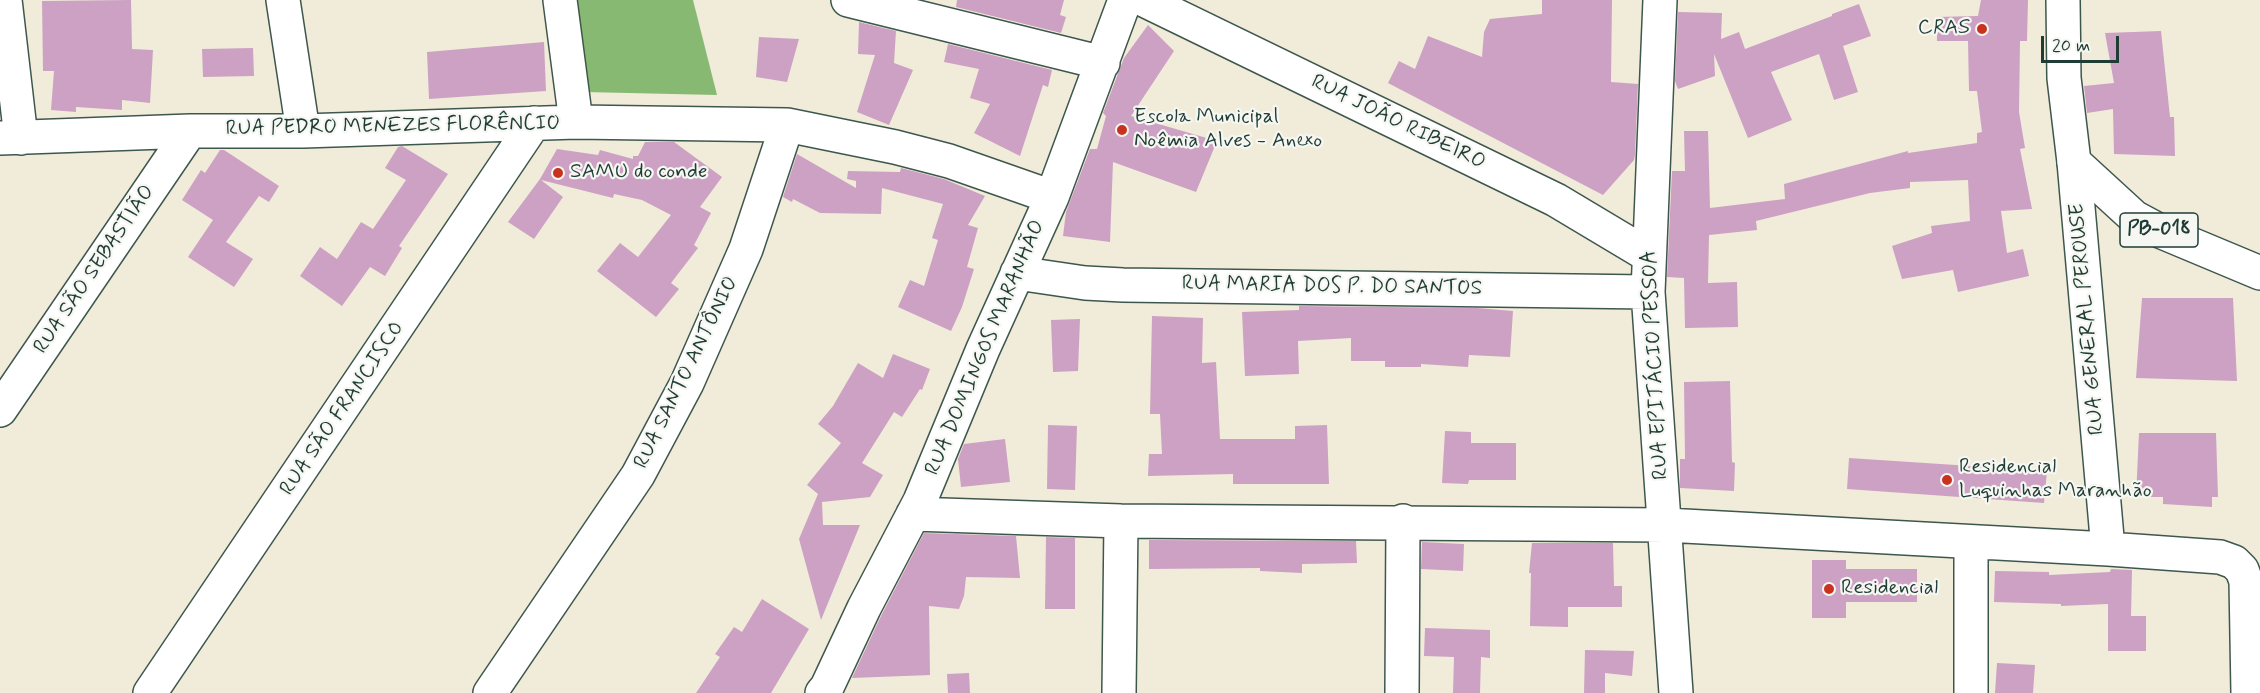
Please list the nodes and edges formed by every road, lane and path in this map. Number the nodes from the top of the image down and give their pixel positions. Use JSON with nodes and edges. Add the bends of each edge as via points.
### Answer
{"nodes":[{"id":1,"x":5,"y":0,"type":"edge"},
{"id":2,"x":283,"y":0,"type":"edge"},
{"id":3,"x":560,"y":0,"type":"edge"},
{"id":4,"x":848,"y":0,"type":"edge"},
{"id":5,"x":1125,"y":0,"type":"edge"},
{"id":6,"x":1144,"y":0,"type":"edge"},
{"id":7,"x":1660,"y":0,"type":"edge"},
{"id":8,"x":2063,"y":0,"type":"edge"},
{"id":9,"x":1103,"y":63,"type":"junction"},
{"id":10,"x":576,"y":122,"type":"junction"},
{"id":11,"x":534,"y":123,"type":"junction"},
{"id":12,"x":787,"y":125,"type":"junction"},
{"id":13,"x":190,"y":131,"type":"junction"},
{"id":14,"x":303,"y":131,"type":"junction"},
{"id":15,"x":10,"y":138,"type":"edge"},
{"id":16,"x":2074,"y":162,"type":"junction"},
{"id":17,"x":1052,"y":197,"type":"junction"},
{"id":18,"x":1648,"y":255,"type":"junction"},
{"id":19,"x":1017,"y":273,"type":"junction"},
{"id":20,"x":2260,"y":273,"type":"edge"},
{"id":21,"x":1648,"y":292,"type":"junction"},
{"id":22,"x":0,"y":410,"type":"edge"},
{"id":23,"x":913,"y":514,"type":"junction"},
{"id":24,"x":1121,"y":521,"type":"junction"},
{"id":25,"x":1403,"y":522,"type":"junction"},
{"id":26,"x":1666,"y":525,"type":"junction"},
{"id":27,"x":1971,"y":543,"type":"junction"},
{"id":28,"x":2108,"y":549,"type":"junction"},
{"id":29,"x":826,"y":691,"type":"edge"},
{"id":30,"x":150,"y":693,"type":"edge"},
{"id":31,"x":490,"y":693,"type":"edge"},
{"id":32,"x":1119,"y":693,"type":"edge"},
{"id":33,"x":1402,"y":693,"type":"edge"},
{"id":34,"x":1676,"y":693,"type":"edge"},
{"id":35,"x":1971,"y":693,"type":"edge"},
{"id":36,"x":2248,"y":693,"type":"edge"}],
"edges":[{"from":1,"to":15,"type":"street"},
{"from":2,"to":14,"type":"street"},
{"from":3,"to":10,"type":"street"},
{"from":4,"to":9,"type":"street"},
{"from":5,"to":9,"type":"street","name":"RUA DOMINGOS MARANHÃO"},
{"from":6,"to":18,"type":"street","name":"RUA JOÃO RIBEIRO","via":[[1556,200]]},
{"from":7,"to":18,"type":"street","name":"RUA EPITÁCIO PESSOA"},
{"from":8,"to":16,"type":"street","name":"RUA GENERAL PEROUSE","via":[[2064,78]]},
{"from":9,"to":17,"type":"street","name":"RUA DOMINGOS MARANHÃO"},
{"from":10,"to":11,"type":"street","name":"RUA PEDRO MENEZES FLORÊNCIO"},
{"from":10,"to":12,"type":"street","name":"RUA PEDRO MENEZES FLORÊNCIO"},
{"from":11,"to":14,"type":"street","name":"RUA PEDRO MENEZES FLORÊNCIO"},
{"from":11,"to":30,"type":"street","name":"RUA SÃO FRANCISCO"},
{"from":12,"to":17,"type":"street","name":"RUA PEDRO MENEZES FLORÊNCIO","via":[[949,161]]},
{"from":12,"to":31,"type":"street","name":"RUA SANTO ANTÔNIO","via":[[746,249],[681,393],[638,475]]},
{"from":13,"to":14,"type":"street","name":"RUA PEDRO MENEZES FLORÊNCIO"},
{"from":13,"to":15,"type":"street","name":"RUA PEDRO MENEZES FLORÊNCIO"},
{"from":13,"to":22,"type":"street","name":"RUA SÃO SEBASTIÃO"},
{"from":16,"to":20,"type":"street","number":"PB-018","via":[[2134,217]]},
{"from":16,"to":28,"type":"street","name":"RUA GENERAL PEROUSE"},
{"from":17,"to":19,"type":"street","name":"RUA DOMINGOS MARANHÃO"},
{"from":18,"to":21,"type":"street","name":"RUA EPITÁCIO PESSOA"},
{"from":19,"to":21,"type":"street","name":"RUA MARIA DOS P. DO SANTOS","via":[[1117,285]]},
{"from":19,"to":23,"type":"street","name":"RUA DOMINGOS MARANHÃO"},
{"from":21,"to":26,"type":"street","name":"RUA EPITÁCIO PESSOA"},
{"from":23,"to":24,"type":"street"},
{"from":23,"to":29,"type":"street","name":"RUA DOMINGOS MARANHÃO"},
{"from":24,"to":25,"type":"street"},
{"from":24,"to":32,"type":"street"},
{"from":25,"to":26,"type":"street"},
{"from":25,"to":33,"type":"street"},
{"from":26,"to":27,"type":"street"},
{"from":26,"to":34,"type":"street","name":"RUA EPITÁCIO PESSOA"},
{"from":27,"to":28,"type":"street"},
{"from":27,"to":35,"type":"street"},
{"from":28,"to":36,"type":"street","via":[[2234,561],[2242,570],[2248,596]]}]}
